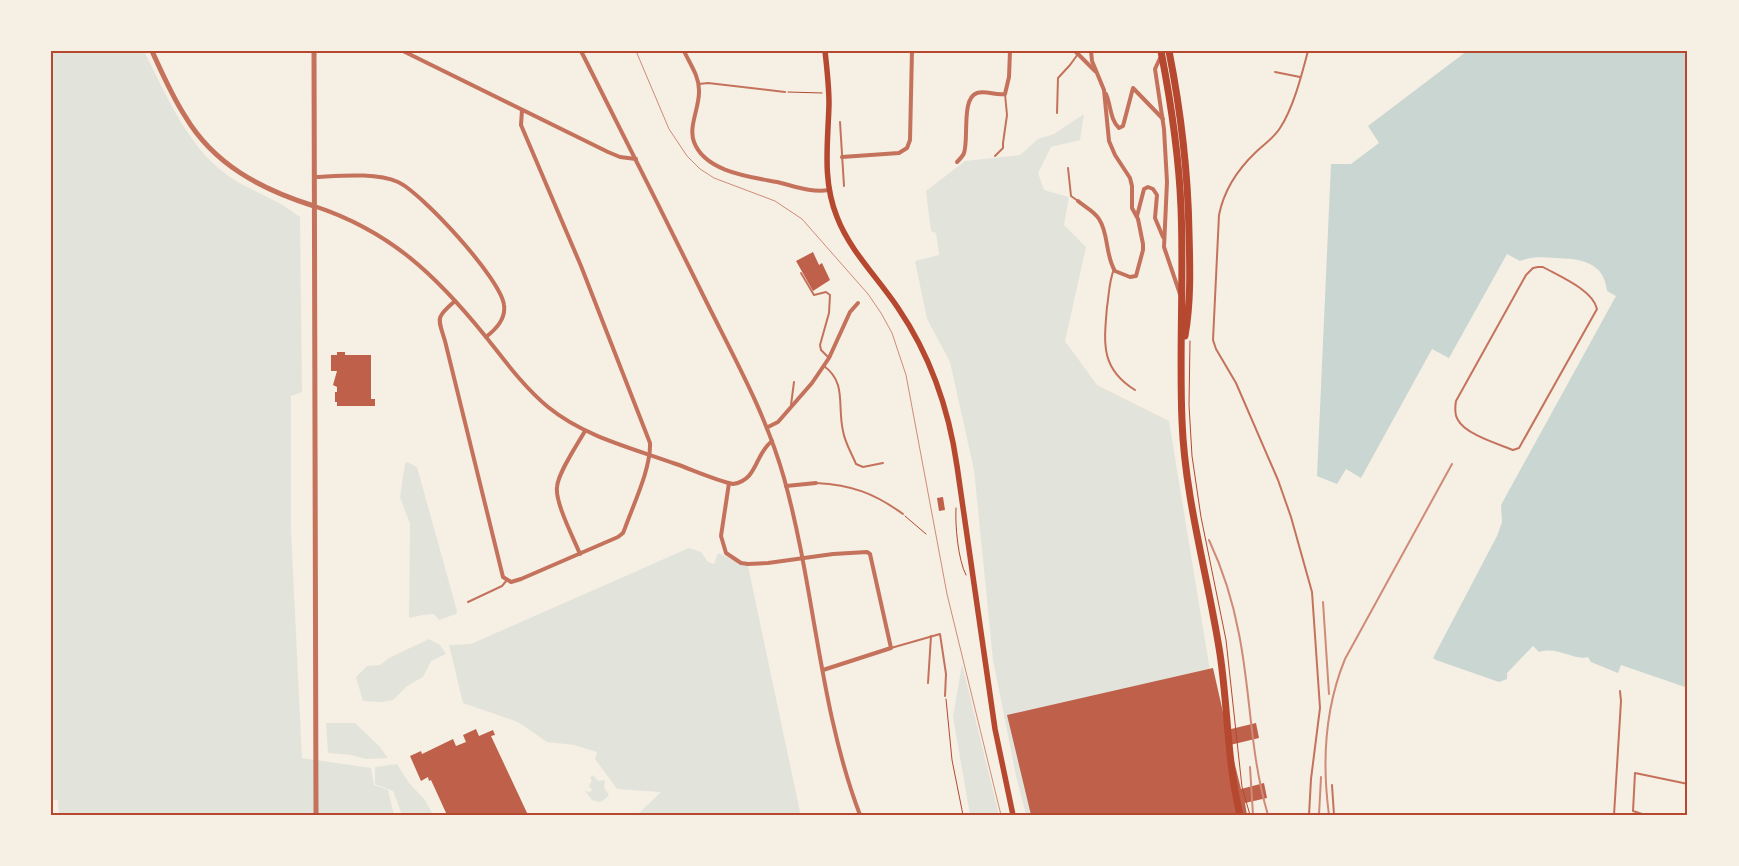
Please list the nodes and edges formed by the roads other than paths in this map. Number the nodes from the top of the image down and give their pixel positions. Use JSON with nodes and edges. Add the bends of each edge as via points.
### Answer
{"nodes":[{"id":1,"x":152,"y":51,"type":"edge"},
{"id":2,"x":314,"y":51,"type":"edge"},
{"id":3,"x":403,"y":51,"type":"edge"},
{"id":4,"x":581,"y":51,"type":"edge"},
{"id":5,"x":684,"y":51,"type":"edge"},
{"id":6,"x":825,"y":51,"type":"edge"},
{"id":7,"x":912,"y":51,"type":"edge"},
{"id":8,"x":1010,"y":51,"type":"edge"},
{"id":9,"x":1091,"y":51,"type":"edge"},
{"id":10,"x":1169,"y":51,"type":"edge"},
{"id":11,"x":1308,"y":51,"type":"edge"},
{"id":12,"x":1076,"y":52,"type":"edge"},
{"id":13,"x":1161,"y":53,"type":"edge"},
{"id":14,"x":1275,"y":72,"type":"dead end"},
{"id":15,"x":1097,"y":73,"type":"junction"},
{"id":16,"x":1300,"y":77,"type":"junction"},
{"id":17,"x":699,"y":84,"type":"junction"},
{"id":18,"x":1104,"y":90,"type":"junction"},
{"id":19,"x":785,"y":92,"type":"road end"},
{"id":20,"x":1005,"y":94,"type":"junction"},
{"id":21,"x":522,"y":110,"type":"junction"},
{"id":22,"x":1057,"y":112,"type":"dead end"},
{"id":23,"x":1163,"y":119,"type":"junction"},
{"id":24,"x":840,"y":122,"type":"dead end"},
{"id":25,"x":995,"y":156,"type":"dead end"},
{"id":26,"x":842,"y":157,"type":"junction"},
{"id":27,"x":636,"y":159,"type":"junction"},
{"id":28,"x":957,"y":162,"type":"dead end"},
{"id":29,"x":1068,"y":168,"type":"dead end"},
{"id":30,"x":314,"y":177,"type":"junction"},
{"id":31,"x":844,"y":186,"type":"dead end"},
{"id":32,"x":829,"y":190,"type":"junction"},
{"id":33,"x":1078,"y":201,"type":"joint"},
{"id":34,"x":314,"y":206,"type":"junction"},
{"id":35,"x":1137,"y":216,"type":"junction"},
{"id":36,"x":1164,"y":239,"type":"junction"},
{"id":37,"x":1114,"y":269,"type":"junction"},
{"id":38,"x":801,"y":273,"type":"dead end"},
{"id":39,"x":1181,"y":298,"type":"junction"},
{"id":40,"x":455,"y":301,"type":"junction"},
{"id":41,"x":858,"y":303,"type":"dead end"},
{"id":42,"x":486,"y":337,"type":"junction"},
{"id":43,"x":1182,"y":351,"type":"junction"},
{"id":44,"x":829,"y":358,"type":"junction"},
{"id":45,"x":824,"y":366,"type":"junction"},
{"id":46,"x":794,"y":382,"type":"dead end"},
{"id":47,"x":1135,"y":390,"type":"dead end"},
{"id":48,"x":791,"y":408,"type":"junction"},
{"id":49,"x":768,"y":428,"type":"junction"},
{"id":50,"x":585,"y":431,"type":"junction"},
{"id":51,"x":1473,"y":433,"type":"joint"},
{"id":52,"x":772,"y":441,"type":"junction"},
{"id":53,"x":650,"y":455,"type":"junction"},
{"id":54,"x":882,"y":463,"type":"dead end"},
{"id":55,"x":729,"y":483,"type":"junction"},
{"id":56,"x":816,"y":483,"type":"joint"},
{"id":57,"x":786,"y":486,"type":"junction"},
{"id":58,"x":903,"y":514,"type":"road end"},
{"id":59,"x":580,"y":554,"type":"junction"},
{"id":60,"x":802,"y":559,"type":"junction"},
{"id":61,"x":507,"y":580,"type":"junction"},
{"id":62,"x":468,"y":602,"type":"dead end"},
{"id":63,"x":931,"y":636,"type":"junction"},
{"id":64,"x":891,"y":648,"type":"junction"},
{"id":65,"x":823,"y":670,"type":"junction"},
{"id":66,"x":928,"y":683,"type":"dead end"},
{"id":67,"x":1620,"y":692,"type":"dead end"},
{"id":68,"x":945,"y":696,"type":"road end"},
{"id":69,"x":1688,"y":784,"type":"edge"},
{"id":70,"x":1332,"y":785,"type":"dead end"},
{"id":71,"x":316,"y":815,"type":"edge"},
{"id":72,"x":860,"y":815,"type":"edge"},
{"id":73,"x":1014,"y":815,"type":"edge"},
{"id":74,"x":1240,"y":815,"type":"edge"},
{"id":75,"x":1309,"y":815,"type":"edge"},
{"id":76,"x":1334,"y":815,"type":"edge"},
{"id":77,"x":1614,"y":815,"type":"edge"},
{"id":78,"x":1645,"y":815,"type":"edge"}],
"edges":[{"from":1,"to":34,"type":"street","via":[[185,116],[219,158],[263,187]]},
{"from":2,"to":30,"type":"street"},
{"from":3,"to":21,"type":"street"},
{"from":4,"to":27,"type":"street"},
{"from":5,"to":17,"type":"street"},
{"from":6,"to":32,"type":"main road"},
{"from":7,"to":26,"type":"street","via":[[910,140],[907,148],[892,154]]},
{"from":8,"to":20,"type":"street"},
{"from":9,"to":15,"type":"street"},
{"from":10,"to":43,"type":"highway","via":[[1182,131],[1189,207],[1190,301]]},
{"from":11,"to":16,"type":"lane"},
{"from":12,"to":15,"type":"street"},
{"from":12,"to":22,"type":"lane","via":[[1056,82]]},
{"from":13,"to":23,"type":"street","via":[[1155,69]]},
{"from":13,"to":39,"type":"highway","via":[[1178,162]]},
{"from":14,"to":16,"type":"lane"},
{"from":15,"to":18,"type":"street"},
{"from":16,"to":75,"type":"lane","via":[[1281,127],[1242,167],[1223,198],[1219,215],[1214,340],[1277,477],[1312,592],[1320,708]]},
{"from":17,"to":19,"type":"lane"},
{"from":17,"to":32,"type":"street","via":[[693,137],[697,148],[711,161],[740,174],[814,191]]},
{"from":18,"to":23,"type":"street","via":[[1116,127],[1123,126],[1132,88]]},
{"from":18,"to":35,"type":"street","via":[[1109,142],[1130,178],[1132,208]]},
{"from":20,"to":25,"type":"lane","via":[[1007,114],[1003,148]]},
{"from":20,"to":28,"type":"street","via":[[982,92],[972,96],[967,112],[963,156]]},
{"from":21,"to":27,"type":"street","via":[[608,152]]},
{"from":21,"to":53,"type":"street","via":[[521,125],[600,313],[648,437]]},
{"from":23,"to":36,"type":"street","via":[[1167,182]]},
{"from":24,"to":26,"type":"lane"},
{"from":26,"to":31,"type":"lane"},
{"from":27,"to":49,"type":"street"},
{"from":29,"to":33,"type":"lane","via":[[1071,196]]},
{"from":30,"to":34,"type":"street"},
{"from":30,"to":42,"type":"street","via":[[390,179],[407,188],[432,210],[474,256],[502,297],[502,320]]},
{"from":32,"to":73,"type":"main road","via":[[843,231],[905,319],[939,390],[956,456],[997,743]]},
{"from":33,"to":37,"type":"street","via":[[1100,220]]},
{"from":34,"to":40,"type":"street","via":[[357,223],[391,242],[425,269]]},
{"from":34,"to":71,"type":"street"},
{"from":35,"to":36,"type":"street","via":[[1143,191],[1153,189],[1157,195],[1156,218]]},
{"from":35,"to":37,"type":"street","via":[[1143,250],[1136,276],[1120,275]]},
{"from":36,"to":39,"type":"street","via":[[1165,252]]},
{"from":37,"to":47,"type":"lane","via":[[1110,280],[1105,352],[1114,370]]},
{"from":38,"to":44,"type":"lane","via":[[814,295],[828,292],[830,295],[829,313],[820,345]]},
{"from":39,"to":43,"type":"highway"},
{"from":40,"to":42,"type":"street"},
{"from":40,"to":61,"type":"street","via":[[443,312],[439,322],[502,574]]},
{"from":41,"to":44,"type":"street","via":[[850,312]]},
{"from":42,"to":50,"type":"street","via":[[537,397]]},
{"from":43,"to":74,"type":"highway","via":[[1186,469],[1220,655]]},
{"from":44,"to":45,"type":"street"},
{"from":45,"to":48,"type":"street"},
{"from":45,"to":54,"type":"lane","via":[[838,381],[842,428],[856,464],[863,467]]},
{"from":46,"to":48,"type":"lane"},
{"from":48,"to":49,"type":"street"},
{"from":49,"to":52,"type":"street"},
{"from":50,"to":53,"type":"street"},
{"from":50,"to":59,"type":"street","via":[[556,488]]},
{"from":51,"to":51,"type":"lane","via":[[1458,420],[1456,401],[1526,275],[1533,268],[1543,267],[1586,292],[1597,305],[1597,311],[1519,448],[1513,450]]},
{"from":52,"to":55,"type":"street","via":[[764,448],[748,478],[736,484]]},
{"from":52,"to":57,"type":"street"},
{"from":53,"to":55,"type":"street"},
{"from":53,"to":59,"type":"street","via":[[623,533]]},
{"from":55,"to":60,"type":"street","via":[[721,531],[726,553],[748,564]]},
{"from":56,"to":57,"type":"street"},
{"from":56,"to":58,"type":"lane","via":[[861,490]]},
{"from":57,"to":60,"type":"street"},
{"from":59,"to":61,"type":"street","via":[[521,579]]},
{"from":60,"to":64,"type":"street","via":[[848,553],[870,554]]},
{"from":60,"to":65,"type":"street"},
{"from":61,"to":62,"type":"lane","via":[[502,586]]},
{"from":63,"to":64,"type":"lane"},
{"from":63,"to":66,"type":"lane"},
{"from":63,"to":68,"type":"lane","via":[[940,634],[946,674]]},
{"from":64,"to":65,"type":"street"},
{"from":65,"to":72,"type":"street","via":[[838,746]]},
{"from":67,"to":77,"type":"lane"},
{"from":69,"to":78,"type":"lane","via":[[1636,773],[1633,811]]},
{"from":70,"to":76,"type":"lane"}]}
